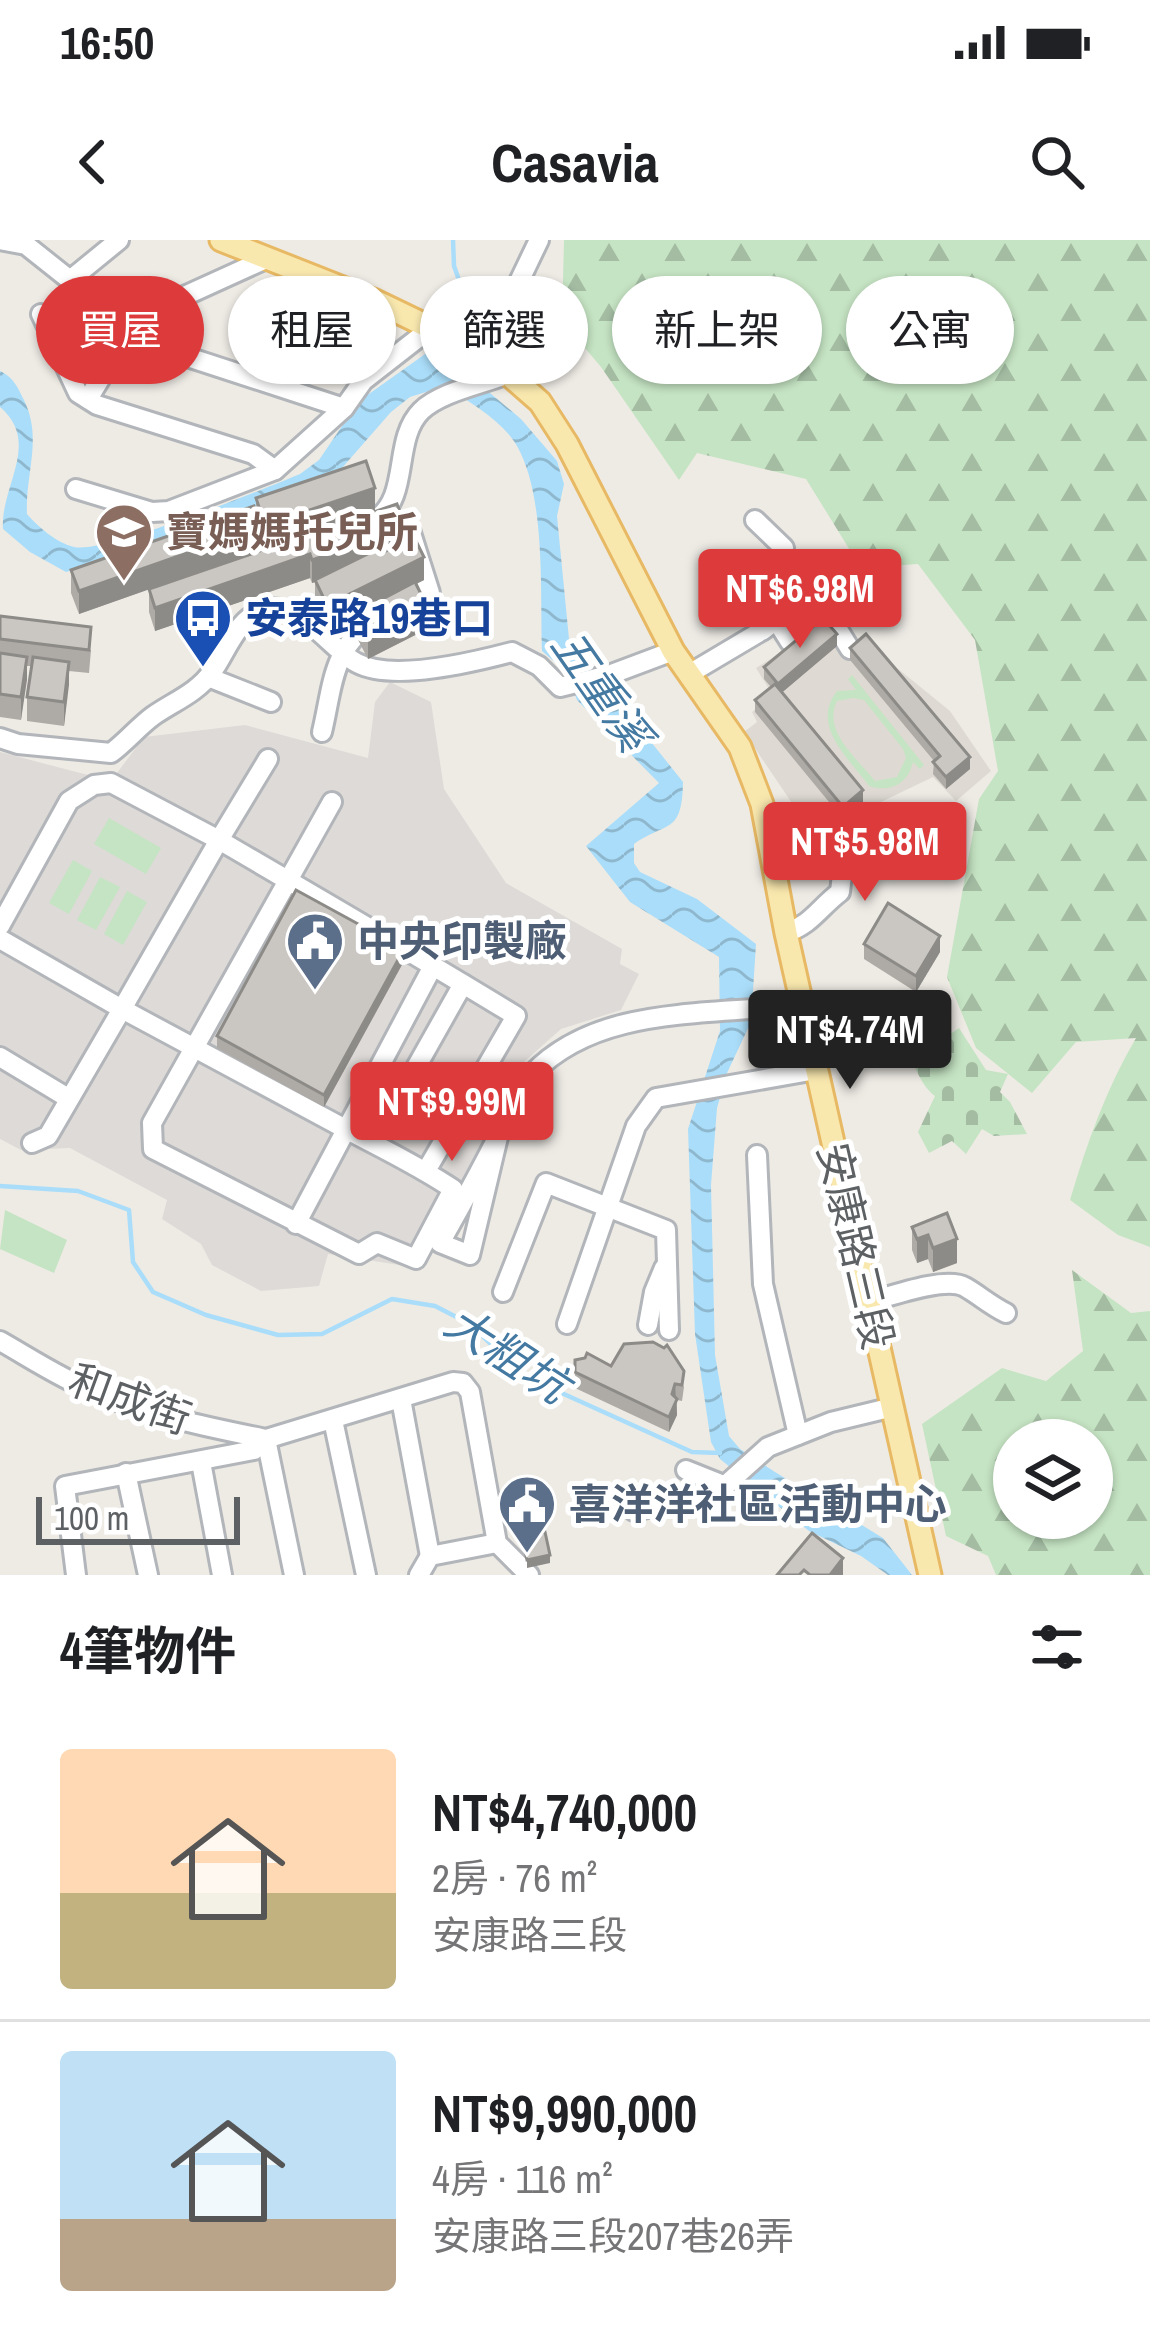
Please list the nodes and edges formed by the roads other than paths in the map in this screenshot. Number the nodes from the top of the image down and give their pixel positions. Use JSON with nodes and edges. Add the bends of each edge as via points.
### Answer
{"nodes":[{"id":1,"x":0,"y":240,"type":"edge"},
{"id":2,"x":119,"y":240,"type":"edge"},
{"id":3,"x":221,"y":240,"type":"edge"},
{"id":4,"x":539,"y":240,"type":"edge"},
{"id":5,"x":268,"y":258,"type":"junction"},
{"id":6,"x":65,"y":276,"type":"edge"},
{"id":7,"x":75,"y":276,"type":"edge"},
{"id":8,"x":522,"y":276,"type":"edge"},
{"id":9,"x":204,"y":287,"type":"edge"},
{"id":10,"x":420,"y":323,"type":"edge"},
{"id":11,"x":420,"y":337,"type":"edge"},
{"id":12,"x":204,"y":362,"type":"edge"},
{"id":13,"x":74,"y":384,"type":"edge"},
{"id":14,"x":97,"y":384,"type":"edge"},
{"id":15,"x":482,"y":384,"type":"edge"},
{"id":16,"x":519,"y":384,"type":"edge"},
{"id":17,"x":88,"y":399,"type":"junction"},
{"id":18,"x":344,"y":408,"type":"junction"},
{"id":19,"x":275,"y":470,"type":"junction"},
{"id":20,"x":76,"y":489,"type":"dead end"},
{"id":21,"x":755,"y":520,"type":"dead end"},
{"id":22,"x":410,"y":530,"type":"edge"},
{"id":23,"x":346,"y":531,"type":"edge"},
{"id":24,"x":763,"y":630,"type":"junction"},
{"id":25,"x":850,"y":649,"type":"edge"},
{"id":26,"x":673,"y":651,"type":"junction"},
{"id":27,"x":341,"y":652,"type":"junction"},
{"id":28,"x":689,"y":674,"type":"junction"},
{"id":29,"x":208,"y":677,"type":"junction"},
{"id":30,"x":271,"y":701,"type":"dead end"},
{"id":31,"x":322,"y":732,"type":"dead end"},
{"id":32,"x":0,"y":738,"type":"edge"},
{"id":33,"x":268,"y":759,"type":"dead end"},
{"id":34,"x":332,"y":802,"type":"dead end"},
{"id":35,"x":907,"y":814,"type":"dead end"},
{"id":36,"x":219,"y":840,"type":"junction"},
{"id":37,"x":289,"y":881,"type":"junction"},
{"id":38,"x":0,"y":926,"type":"edge"},
{"id":39,"x":786,"y":933,"type":"junction"},
{"id":40,"x":0,"y":938,"type":"edge"},
{"id":41,"x":433,"y":966,"type":"junction"},
{"id":42,"x":463,"y":984,"type":"junction"},
{"id":43,"x":793,"y":1006,"type":"junction"},
{"id":44,"x":122,"y":1009,"type":"junction"},
{"id":45,"x":196,"y":1048,"type":"junction"},
{"id":46,"x":0,"y":1058,"type":"edge"},
{"id":47,"x":816,"y":1070,"type":"junction"},
{"id":48,"x":468,"y":1095,"type":"junction"},
{"id":49,"x":68,"y":1098,"type":"junction"},
{"id":50,"x":508,"y":1113,"type":"junction"},
{"id":51,"x":346,"y":1130,"type":"junction"},
{"id":52,"x":499,"y":1133,"type":"junction"},
{"id":53,"x":374,"y":1142,"type":"junction"},
{"id":54,"x":32,"y":1143,"type":"dead end"},
{"id":55,"x":757,"y":1155,"type":"dead end"},
{"id":56,"x":426,"y":1171,"type":"junction"},
{"id":57,"x":609,"y":1206,"type":"junction"},
{"id":58,"x":296,"y":1224,"type":"junction"},
{"id":59,"x":668,"y":1258,"type":"junction"},
{"id":60,"x":503,"y":1292,"type":"dead end"},
{"id":61,"x":869,"y":1302,"type":"junction"},
{"id":62,"x":1006,"y":1312,"type":"dead end"},
{"id":63,"x":567,"y":1324,"type":"dead end"},
{"id":64,"x":648,"y":1325,"type":"dead end"},
{"id":65,"x":670,"y":1330,"type":"dead end"},
{"id":66,"x":0,"y":1341,"type":"edge"},
{"id":67,"x":401,"y":1399,"type":"junction"},
{"id":68,"x":893,"y":1407,"type":"junction"},
{"id":69,"x":333,"y":1420,"type":"junction"},
{"id":70,"x":798,"y":1435,"type":"junction"},
{"id":71,"x":266,"y":1439,"type":"junction"},
{"id":72,"x":200,"y":1462,"type":"junction"},
{"id":73,"x":686,"y":1470,"type":"dead end"},
{"id":74,"x":126,"y":1473,"type":"junction"},
{"id":75,"x":732,"y":1482,"type":"junction"},
{"id":76,"x":634,"y":1511,"type":"dead end"},
{"id":77,"x":497,"y":1543,"type":"junction"},
{"id":78,"x":430,"y":1556,"type":"junction"},
{"id":79,"x":76,"y":1575,"type":"edge"},
{"id":80,"x":148,"y":1575,"type":"edge"},
{"id":81,"x":222,"y":1575,"type":"edge"},
{"id":82,"x":294,"y":1575,"type":"edge"},
{"id":83,"x":366,"y":1575,"type":"edge"},
{"id":84,"x":418,"y":1575,"type":"edge"},
{"id":85,"x":529,"y":1575,"type":"edge"},
{"id":86,"x":930,"y":1575,"type":"edge"}],
"edges":[{"from":1,"to":6,"type":"street","via":[[26,245]]},
{"from":2,"to":7,"type":"street"},
{"from":3,"to":5,"type":"main road","name":"安康路三段"},
{"from":4,"to":8,"type":"street"},
{"from":5,"to":9,"type":"street"},
{"from":5,"to":10,"type":"main road","name":"安康路三段"},
{"from":11,"to":18,"type":"street","via":[[363,381]]},
{"from":12,"to":18,"type":"street"},
{"from":13,"to":17,"type":"street"},
{"from":14,"to":17,"type":"street"},
{"from":15,"to":23,"type":"street","via":[[423,408],[390,508]]},
{"from":16,"to":26,"type":"main road","name":"安康路三段","via":[[567,444]]},
{"from":17,"to":19,"type":"street","via":[[253,454]]},
{"from":18,"to":19,"type":"street"},
{"from":19,"to":20,"type":"street","via":[[169,511]]},
{"from":21,"to":24,"type":"street","via":[[784,548],[752,604]]},
{"from":22,"to":27,"type":"street","via":[[430,592],[356,631]]},
{"from":24,"to":25,"type":"street","via":[[776,620],[790,642],[831,619]]},
{"from":24,"to":28,"type":"street"},
{"from":26,"to":27,"type":"street","via":[[560,687],[512,652],[410,669],[370,668]]},
{"from":26,"to":28,"type":"main road","name":"安康路三段"},
{"from":27,"to":29,"type":"street","via":[[289,610],[260,610],[239,627]]},
{"from":27,"to":31,"type":"street"},
{"from":28,"to":39,"type":"main road","name":"安康路三段","via":[[740,747],[763,804]]},
{"from":29,"to":30,"type":"street"},
{"from":29,"to":32,"type":"street","via":[[111,753]]},
{"from":33,"to":36,"type":"street"},
{"from":34,"to":37,"type":"street"},
{"from":35,"to":39,"type":"street","via":[[868,828],[844,855],[840,892],[807,926]]},
{"from":36,"to":37,"type":"street"},
{"from":36,"to":38,"type":"street","via":[[111,783],[94,784],[69,801]]},
{"from":36,"to":44,"type":"street"},
{"from":37,"to":41,"type":"street"},
{"from":37,"to":45,"type":"street"},
{"from":39,"to":43,"type":"main road","name":"安康路三段"},
{"from":40,"to":44,"type":"street"},
{"from":41,"to":42,"type":"street"},
{"from":41,"to":51,"type":"street"},
{"from":42,"to":48,"type":"street","via":[[516,1016]]},
{"from":42,"to":53,"type":"street"},
{"from":43,"to":47,"type":"main road","name":"安康路三段"},
{"from":43,"to":50,"type":"street","via":[[656,1017],[598,1031],[530,1075]]},
{"from":44,"to":45,"type":"street"},
{"from":44,"to":49,"type":"street"},
{"from":45,"to":51,"type":"street"},
{"from":45,"to":58,"type":"street","via":[[152,1123],[153,1149]]},
{"from":46,"to":49,"type":"street"},
{"from":47,"to":57,"type":"street","via":[[656,1098],[643,1111]]},
{"from":47,"to":61,"type":"main road","name":"安康路三段"},
{"from":48,"to":50,"type":"street"},
{"from":48,"to":56,"type":"street"},
{"from":49,"to":54,"type":"street","via":[[48,1136]]},
{"from":50,"to":52,"type":"street"},
{"from":51,"to":53,"type":"street"},
{"from":51,"to":58,"type":"street"},
{"from":52,"to":52,"type":"street","via":[[440,1244],[470,1255]]},
{"from":53,"to":56,"type":"street"},
{"from":55,"to":70,"type":"street","via":[[763,1284]]},
{"from":56,"to":58,"type":"street","via":[[453,1189],[416,1258],[377,1243],[359,1254]]},
{"from":57,"to":59,"type":"street","via":[[666,1230]]},
{"from":57,"to":60,"type":"street","via":[[546,1183]]},
{"from":57,"to":63,"type":"street"},
{"from":59,"to":64,"type":"street"},
{"from":59,"to":65,"type":"street"},
{"from":61,"to":62,"type":"street","via":[[946,1282]]},
{"from":61,"to":68,"type":"main road","name":"安康路三段"},
{"from":66,"to":71,"type":"street","name":"和成街","via":[[90,1390]]},
{"from":67,"to":69,"type":"street"},
{"from":67,"to":77,"type":"street","via":[[453,1382],[470,1392]]},
{"from":67,"to":78,"type":"street"},
{"from":68,"to":70,"type":"street"},
{"from":68,"to":86,"type":"main road","name":"安康路三段"},
{"from":69,"to":71,"type":"street"},
{"from":69,"to":83,"type":"street"},
{"from":70,"to":75,"type":"street","via":[[761,1452]]},
{"from":71,"to":72,"type":"street","via":[[254,1450]]},
{"from":71,"to":82,"type":"street"},
{"from":72,"to":74,"type":"street"},
{"from":72,"to":81,"type":"street"},
{"from":73,"to":75,"type":"street"},
{"from":74,"to":79,"type":"street","via":[[62,1490]]},
{"from":74,"to":80,"type":"street"},
{"from":75,"to":76,"type":"street"},
{"from":77,"to":78,"type":"street"},
{"from":77,"to":85,"type":"street"},
{"from":78,"to":84,"type":"street"}]}
